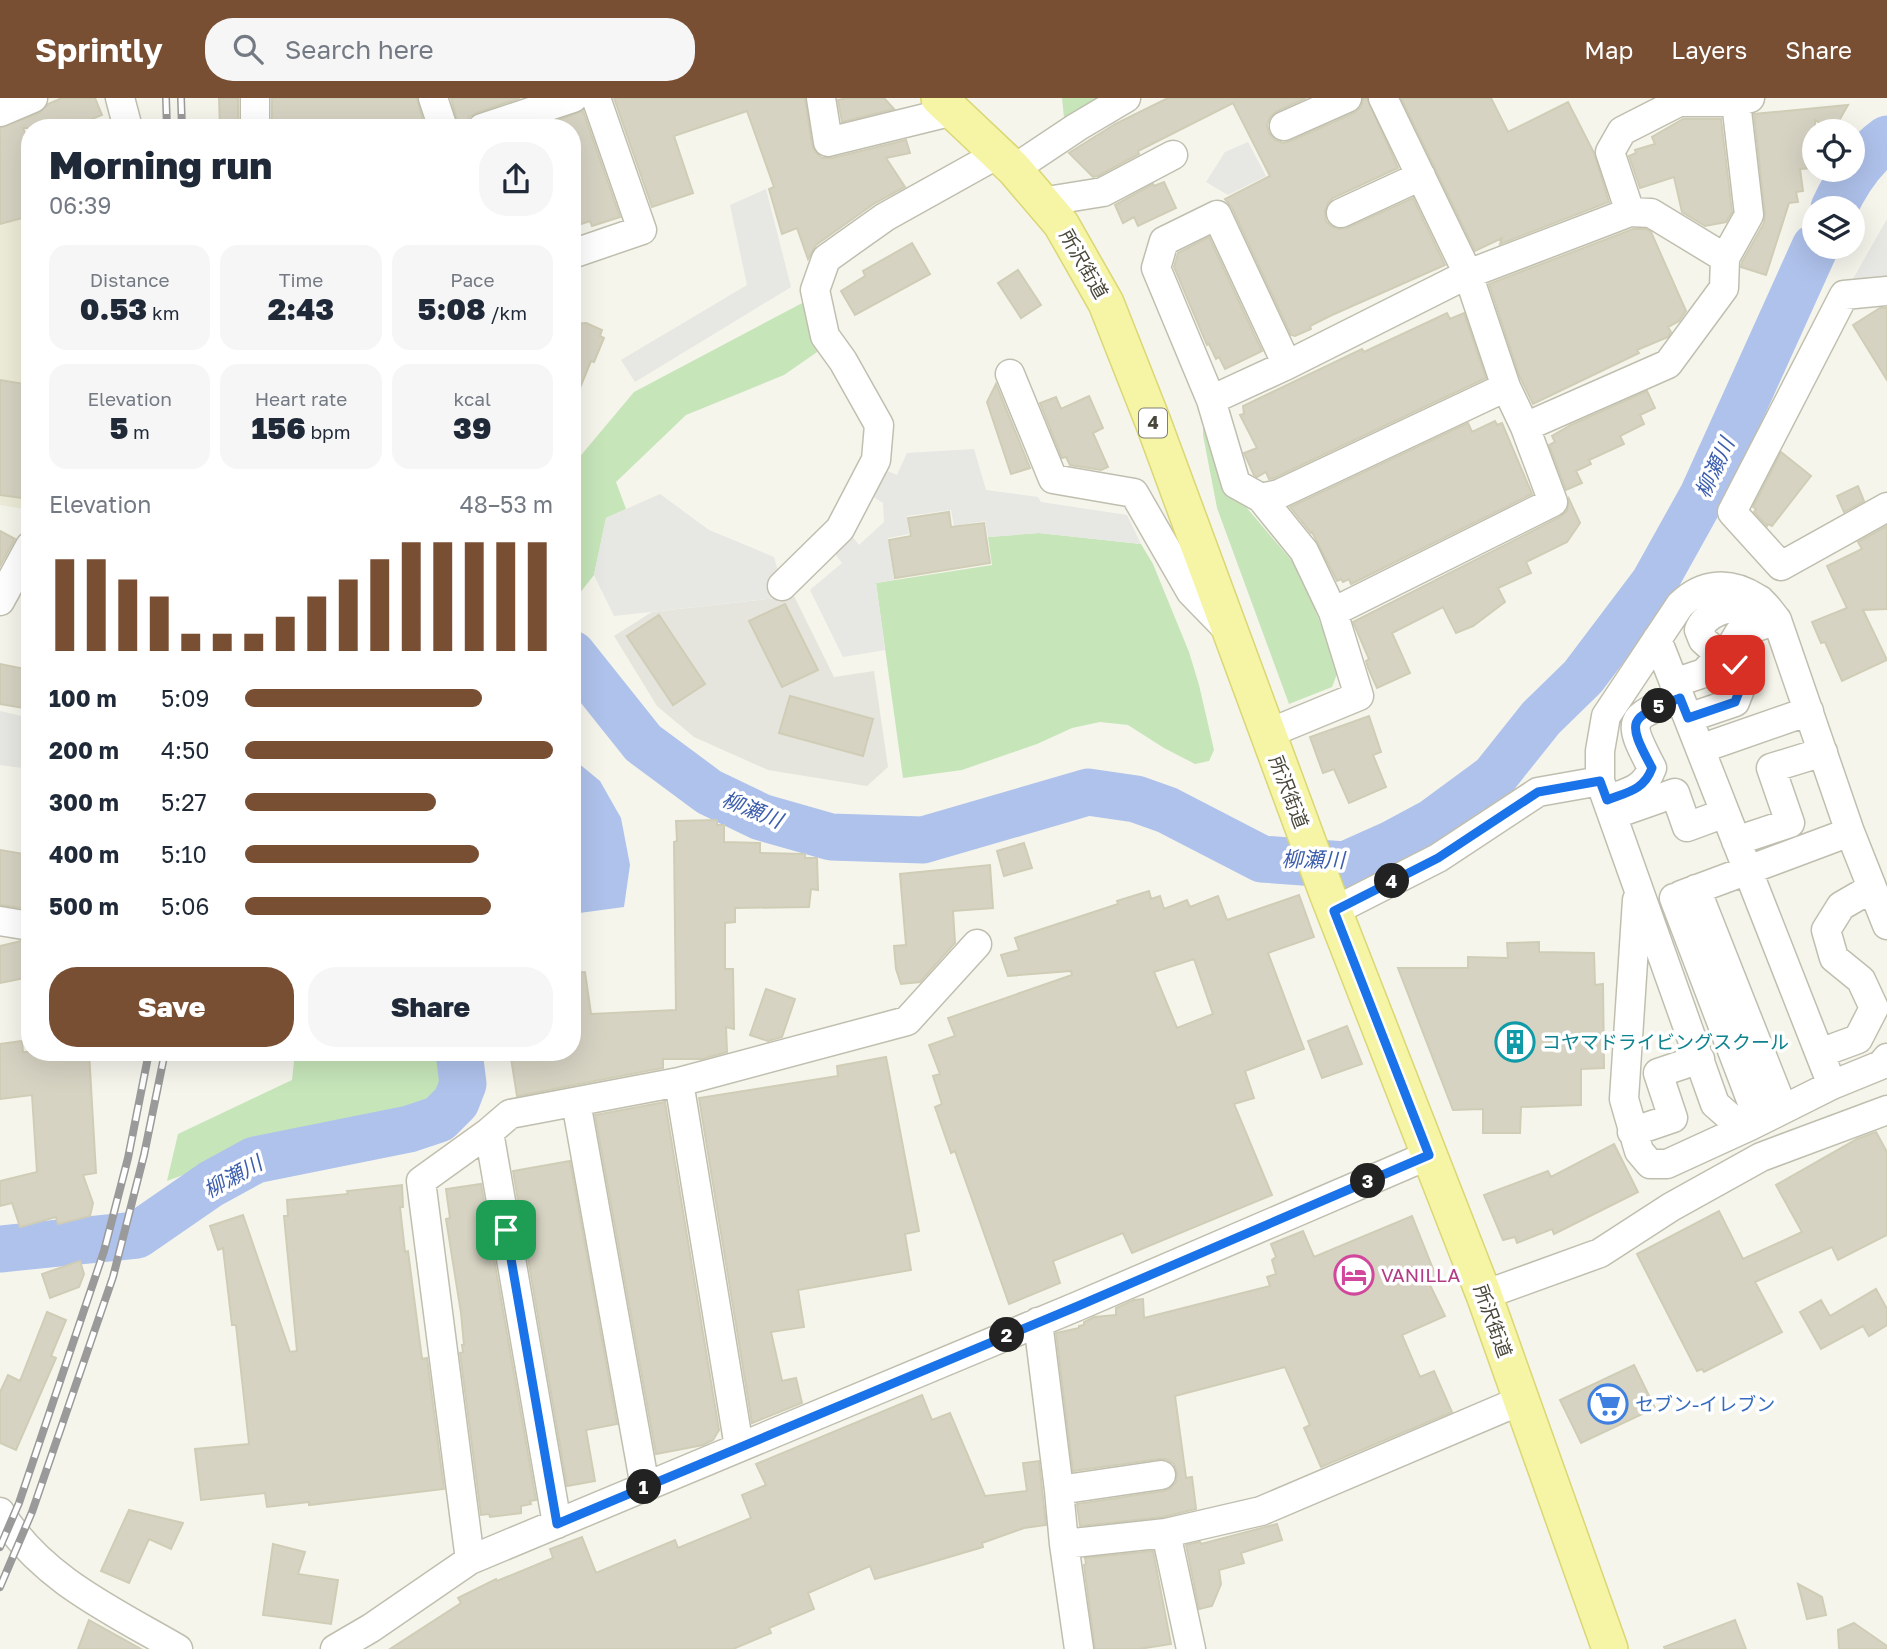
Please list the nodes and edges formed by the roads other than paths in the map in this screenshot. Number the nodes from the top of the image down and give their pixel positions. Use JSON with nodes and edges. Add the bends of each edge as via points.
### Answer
{"nodes":[{"id":1,"x":33,"y":98,"type":"edge"},
{"id":2,"x":120,"y":98,"type":"edge"},
{"id":3,"x":255,"y":98,"type":"edge"},
{"id":4,"x":433,"y":98,"type":"edge"},
{"id":5,"x":573,"y":98,"type":"edge"},
{"id":6,"x":596,"y":98,"type":"edge"},
{"id":7,"x":821,"y":98,"type":"edge"},
{"id":8,"x":1126,"y":98,"type":"edge"},
{"id":9,"x":1347,"y":98,"type":"edge"},
{"id":10,"x":1383,"y":98,"type":"edge"},
{"id":11,"x":1743,"y":100,"type":"edge"},
{"id":12,"x":946,"y":105,"type":"edge"},
{"id":13,"x":0,"y":112,"type":"edge"},
{"id":14,"x":126,"y":119,"type":"edge"},
{"id":15,"x":255,"y":119,"type":"edge"},
{"id":16,"x":440,"y":119,"type":"edge"},
{"id":17,"x":509,"y":119,"type":"edge"},
{"id":18,"x":1284,"y":126,"type":"dead end"},
{"id":19,"x":1173,"y":155,"type":"dead end"},
{"id":20,"x":1006,"y":162,"type":"junction"},
{"id":21,"x":1421,"y":176,"type":"junction"},
{"id":22,"x":1041,"y":202,"type":"junction"},
{"id":23,"x":1630,"y":212,"type":"junction"},
{"id":24,"x":1341,"y":213,"type":"dead end"},
{"id":25,"x":581,"y":251,"type":"edge"},
{"id":26,"x":1725,"y":258,"type":"junction"},
{"id":27,"x":1468,"y":274,"type":"junction"},
{"id":28,"x":1887,"y":291,"type":"edge"},
{"id":29,"x":1287,"y":365,"type":"junction"},
{"id":30,"x":1010,"y":373,"type":"dead end"},
{"id":31,"x":1506,"y":387,"type":"junction"},
{"id":32,"x":1211,"y":400,"type":"junction"},
{"id":33,"x":1525,"y":427,"type":"junction"},
{"id":34,"x":1261,"y":498,"type":"junction"},
{"id":35,"x":1887,"y":508,"type":"edge"},
{"id":36,"x":21,"y":562,"type":"edge"},
{"id":37,"x":782,"y":586,"type":"dead end"},
{"id":38,"x":0,"y":601,"type":"edge"},
{"id":39,"x":1769,"y":610,"type":"junction"},
{"id":40,"x":1333,"y":612,"type":"junction"},
{"id":41,"x":1230,"y":632,"type":"junction"},
{"id":42,"x":1657,"y":639,"type":"junction"},
{"id":43,"x":1681,"y":700,"type":"junction"},
{"id":44,"x":1809,"y":711,"type":"junction"},
{"id":45,"x":1267,"y":734,"type":"junction"},
{"id":46,"x":1700,"y":748,"type":"junction"},
{"id":47,"x":1823,"y":752,"type":"junction"},
{"id":48,"x":1606,"y":799,"type":"junction"},
{"id":49,"x":1725,"y":813,"type":"junction"},
{"id":50,"x":1850,"y":832,"type":"junction"},
{"id":51,"x":1736,"y":841,"type":"junction"},
{"id":52,"x":1748,"y":870,"type":"junction"},
{"id":53,"x":1872,"y":888,"type":"junction"},
{"id":54,"x":1685,"y":893,"type":"junction"},
{"id":55,"x":1642,"y":898,"type":"junction"},
{"id":56,"x":1331,"y":902,"type":"junction"},
{"id":57,"x":0,"y":921,"type":"edge"},
{"id":58,"x":21,"y":924,"type":"edge"},
{"id":59,"x":1887,"y":925,"type":"edge"},
{"id":60,"x":977,"y":944,"type":"dead end"},
{"id":61,"x":1819,"y":1053,"type":"junction"},
{"id":62,"x":1887,"y":1058,"type":"edge"},
{"id":63,"x":1700,"y":1059,"type":"junction"},
{"id":64,"x":679,"y":1082,"type":"junction"},
{"id":65,"x":1832,"y":1085,"type":"junction"},
{"id":66,"x":576,"y":1102,"type":"junction"},
{"id":67,"x":1887,"y":1110,"type":"edge"},
{"id":68,"x":1764,"y":1119,"type":"junction"},
{"id":69,"x":489,"y":1132,"type":"junction"},
{"id":70,"x":1632,"y":1132,"type":"junction"},
{"id":71,"x":1429,"y":1155,"type":"junction"},
{"id":72,"x":1484,"y":1295,"type":"junction"},
{"id":73,"x":1038,"y":1322,"type":"junction"},
{"id":74,"x":1522,"y":1400,"type":"junction"},
{"id":75,"x":739,"y":1447,"type":"junction"},
{"id":76,"x":1161,"y":1475,"type":"dead end"},
{"id":77,"x":645,"y":1487,"type":"junction"},
{"id":78,"x":1059,"y":1490,"type":"junction"},
{"id":79,"x":0,"y":1512,"type":"edge"},
{"id":80,"x":557,"y":1524,"type":"junction"},
{"id":81,"x":1166,"y":1532,"type":"junction"},
{"id":82,"x":1064,"y":1544,"type":"junction"},
{"id":83,"x":470,"y":1560,"type":"junction"},
{"id":84,"x":178,"y":1649,"type":"edge"},
{"id":85,"x":335,"y":1649,"type":"edge"},
{"id":86,"x":1079,"y":1649,"type":"edge"},
{"id":87,"x":1191,"y":1649,"type":"edge"},
{"id":88,"x":1610,"y":1649,"type":"edge"}],
"edges":[{"from":1,"to":13,"type":"street"},
{"from":2,"to":14,"type":"street"},
{"from":3,"to":15,"type":"street"},
{"from":4,"to":16,"type":"street"},
{"from":5,"to":17,"type":"street"},
{"from":6,"to":25,"type":"street","via":[[642,230]]},
{"from":7,"to":12,"type":"street","via":[[828,142]]},
{"from":8,"to":20,"type":"street"},
{"from":9,"to":18,"type":"street"},
{"from":10,"to":21,"type":"street"},
{"from":11,"to":23,"type":"street","via":[[1679,102],[1622,131],[1609,152]]},
{"from":11,"to":26,"type":"street","via":[[1749,215]]},
{"from":12,"to":20,"type":"main road","name":"所沢街道","number":"4"},
{"from":19,"to":22,"type":"street","via":[[1103,192]]},
{"from":20,"to":22,"type":"main road","name":"所沢街道","number":"4"},
{"from":20,"to":37,"type":"street","via":[[885,217],[826,259],[815,290],[825,337],[878,425],[876,460],[840,529]]},
{"from":21,"to":24,"type":"street"},
{"from":21,"to":27,"type":"street"},
{"from":22,"to":41,"type":"main road","name":"所沢街道","number":"4","via":[[1061,224],[1106,303]]},
{"from":23,"to":26,"type":"street","via":[[1651,213]]},
{"from":23,"to":27,"type":"street"},
{"from":26,"to":33,"type":"street","via":[[1724,288],[1668,364]]},
{"from":27,"to":29,"type":"street"},
{"from":27,"to":31,"type":"street"},
{"from":28,"to":35,"type":"street","via":[[1844,295],[1732,512],[1781,566]]},
{"from":29,"to":32,"type":"street"},
{"from":29,"to":32,"type":"street","via":[[1217,215],[1164,241],[1156,268]]},
{"from":30,"to":41,"type":"street","via":[[1053,479],[1134,493],[1191,592]]},
{"from":31,"to":33,"type":"street"},
{"from":31,"to":34,"type":"street","via":[[1279,494]]},
{"from":32,"to":34,"type":"street","via":[[1236,484]]},
{"from":33,"to":40,"type":"street","via":[[1553,502]]},
{"from":34,"to":40,"type":"street","via":[[1304,551]]},
{"from":36,"to":38,"type":"street"},
{"from":39,"to":42,"type":"street","via":[[1743,592],[1706,587],[1690,594]]},
{"from":39,"to":43,"type":"street","via":[[1713,614],[1701,623],[1703,640],[1715,651],[1716,660]]},
{"from":39,"to":43,"type":"street","via":[[1739,633],[1730,648],[1744,679],[1735,702]]},
{"from":39,"to":44,"type":"street"},
{"from":40,"to":45,"type":"street","via":[[1359,696]]},
{"from":41,"to":45,"type":"main road","name":"所沢街道","number":"4"},
{"from":42,"to":43,"type":"street"},
{"from":42,"to":48,"type":"street","via":[[1606,716],[1600,751]]},
{"from":43,"to":46,"type":"street"},
{"from":43,"to":48,"type":"street","via":[[1637,719],[1634,735],[1652,768],[1647,782]]},
{"from":44,"to":46,"type":"street"},
{"from":44,"to":47,"type":"street"},
{"from":45,"to":56,"type":"main road","name":"所沢街道","number":"4"},
{"from":46,"to":49,"type":"street"},
{"from":47,"to":50,"type":"street"},
{"from":47,"to":51,"type":"street","via":[[1771,768],[1790,823]]},
{"from":48,"to":49,"type":"street","via":[[1675,793],[1687,827]]},
{"from":48,"to":55,"type":"street"},
{"from":48,"to":56,"type":"street","via":[[1538,792],[1438,858]]},
{"from":49,"to":51,"type":"street"},
{"from":50,"to":52,"type":"street"},
{"from":50,"to":53,"type":"street"},
{"from":51,"to":52,"type":"street"},
{"from":52,"to":54,"type":"street"},
{"from":52,"to":61,"type":"street"},
{"from":53,"to":59,"type":"street"},
{"from":53,"to":61,"type":"street","via":[[1841,906],[1826,930],[1834,958],[1861,980],[1874,1008],[1858,1039]]},
{"from":54,"to":55,"type":"street"},
{"from":54,"to":68,"type":"street"},
{"from":55,"to":63,"type":"street"},
{"from":55,"to":70,"type":"street","via":[[1624,1099]]},
{"from":56,"to":71,"type":"main road","name":"所沢街道","number":"4"},
{"from":57,"to":58,"type":"street"},
{"from":60,"to":64,"type":"street","via":[[907,1021]]},
{"from":61,"to":65,"type":"street"},
{"from":62,"to":65,"type":"street","via":[[1881,1065]]},
{"from":63,"to":68,"type":"street","via":[[1715,1104],[1732,1119]]},
{"from":63,"to":70,"type":"street","via":[[1658,1073],[1673,1118]]},
{"from":64,"to":66,"type":"street"},
{"from":64,"to":75,"type":"street"},
{"from":65,"to":68,"type":"street"},
{"from":66,"to":69,"type":"street","via":[[510,1114]]},
{"from":66,"to":77,"type":"street"},
{"from":67,"to":72,"type":"street","via":[[1760,1157],[1600,1253]]},
{"from":68,"to":70,"type":"street","via":[[1667,1164],[1650,1164]]},
{"from":69,"to":80,"type":"street"},
{"from":69,"to":83,"type":"street","via":[[421,1181]]},
{"from":71,"to":72,"type":"main road","name":"所沢街道","number":"4"},
{"from":71,"to":73,"type":"street"},
{"from":72,"to":74,"type":"main road","name":"所沢街道","number":"4"},
{"from":73,"to":75,"type":"street"},
{"from":73,"to":78,"type":"street"},
{"from":74,"to":81,"type":"street","via":[[1261,1511]]},
{"from":74,"to":88,"type":"main road","name":"所沢街道","number":"4"},
{"from":75,"to":77,"type":"street"},
{"from":76,"to":78,"type":"street"},
{"from":77,"to":80,"type":"street"},
{"from":78,"to":82,"type":"street"},
{"from":79,"to":84,"type":"street","via":[[36,1558],[76,1591]]},
{"from":80,"to":83,"type":"street"},
{"from":81,"to":82,"type":"street"},
{"from":81,"to":87,"type":"street"},
{"from":82,"to":86,"type":"street"},
{"from":83,"to":85,"type":"street"}]}
